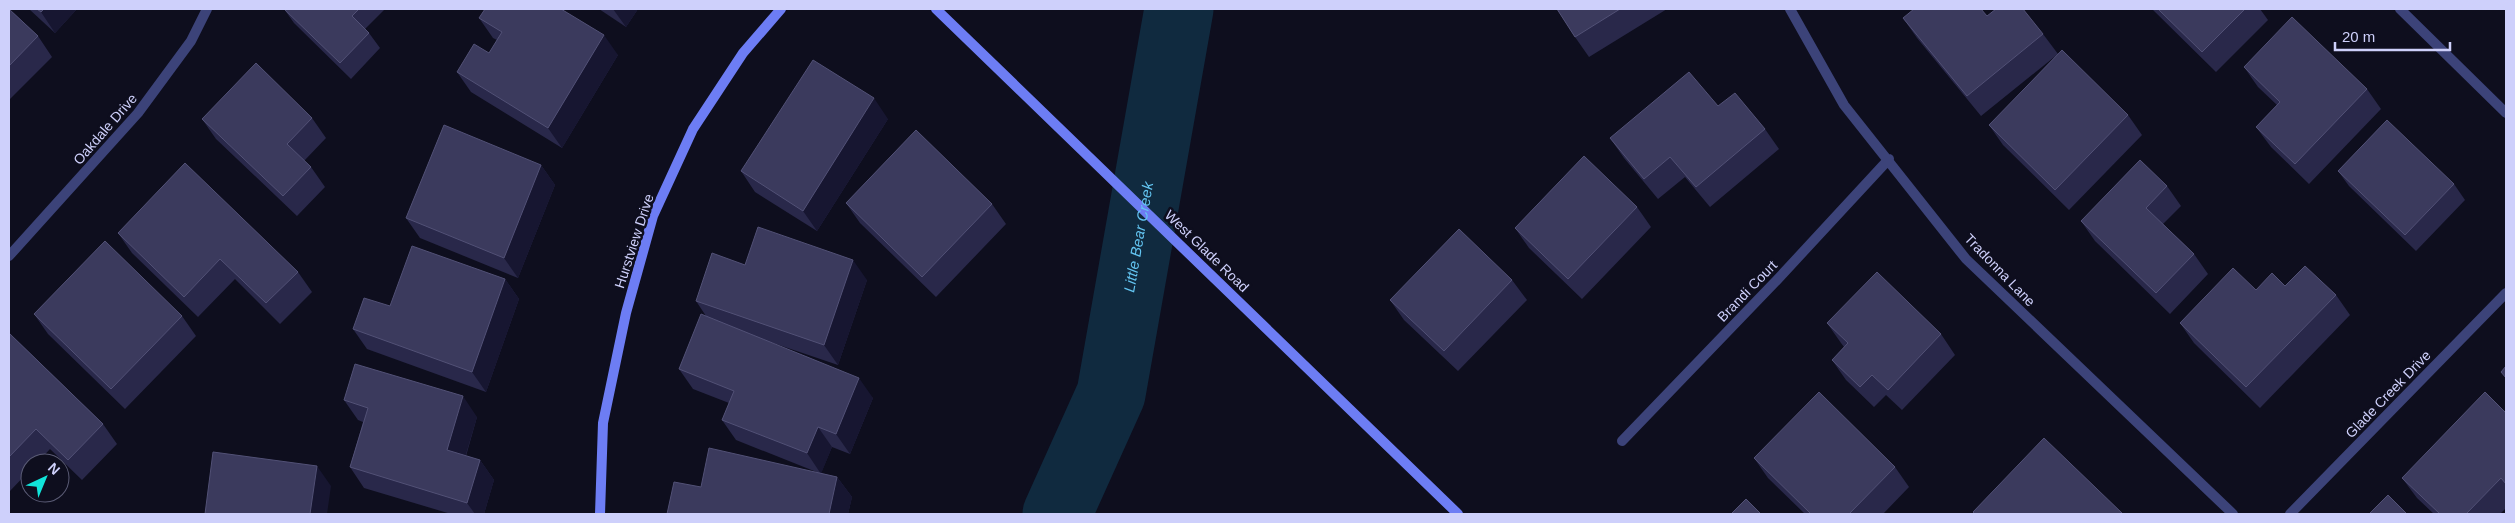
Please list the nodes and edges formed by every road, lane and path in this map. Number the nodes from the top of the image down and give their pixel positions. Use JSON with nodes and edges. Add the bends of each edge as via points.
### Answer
{"nodes":[{"id":1,"x":207,"y":9,"type":"edge"},
{"id":2,"x":781,"y":9,"type":"edge"},
{"id":3,"x":936,"y":9,"type":"edge"},
{"id":4,"x":1790,"y":9,"type":"edge"},
{"id":5,"x":2400,"y":9,"type":"edge"},
{"id":6,"x":2506,"y":113,"type":"edge"},
{"id":7,"x":1889,"y":159,"type":"junction"},
{"id":8,"x":9,"y":256,"type":"edge"},
{"id":9,"x":2506,"y":293,"type":"edge"},
{"id":10,"x":1622,"y":440,"type":"dead end"},
{"id":11,"x":600,"y":514,"type":"edge"},
{"id":12,"x":1458,"y":514,"type":"edge"},
{"id":13,"x":2234,"y":514,"type":"edge"},
{"id":14,"x":2290,"y":514,"type":"edge"}],
"edges":[{"from":1,"to":8,"type":"street","name":"Oakdale Drive","via":[[191,41],[138,113]]},
{"from":2,"to":11,"type":"main road","name":"Hurstview Drive","via":[[743,53],[693,129],[653,216],[626,314],[603,423]]},
{"from":3,"to":12,"type":"main road","name":"West Glade Road"},
{"from":4,"to":7,"type":"street","name":"Tradonna Lane","via":[[1844,105]]},
{"from":5,"to":6,"type":"street"},
{"from":7,"to":10,"type":"street","name":"Brandi Court"},
{"from":7,"to":13,"type":"street","name":"Tradonna Lane","via":[[1966,259]]},
{"from":9,"to":14,"type":"street","name":"Glade Creek Drive"}]}
